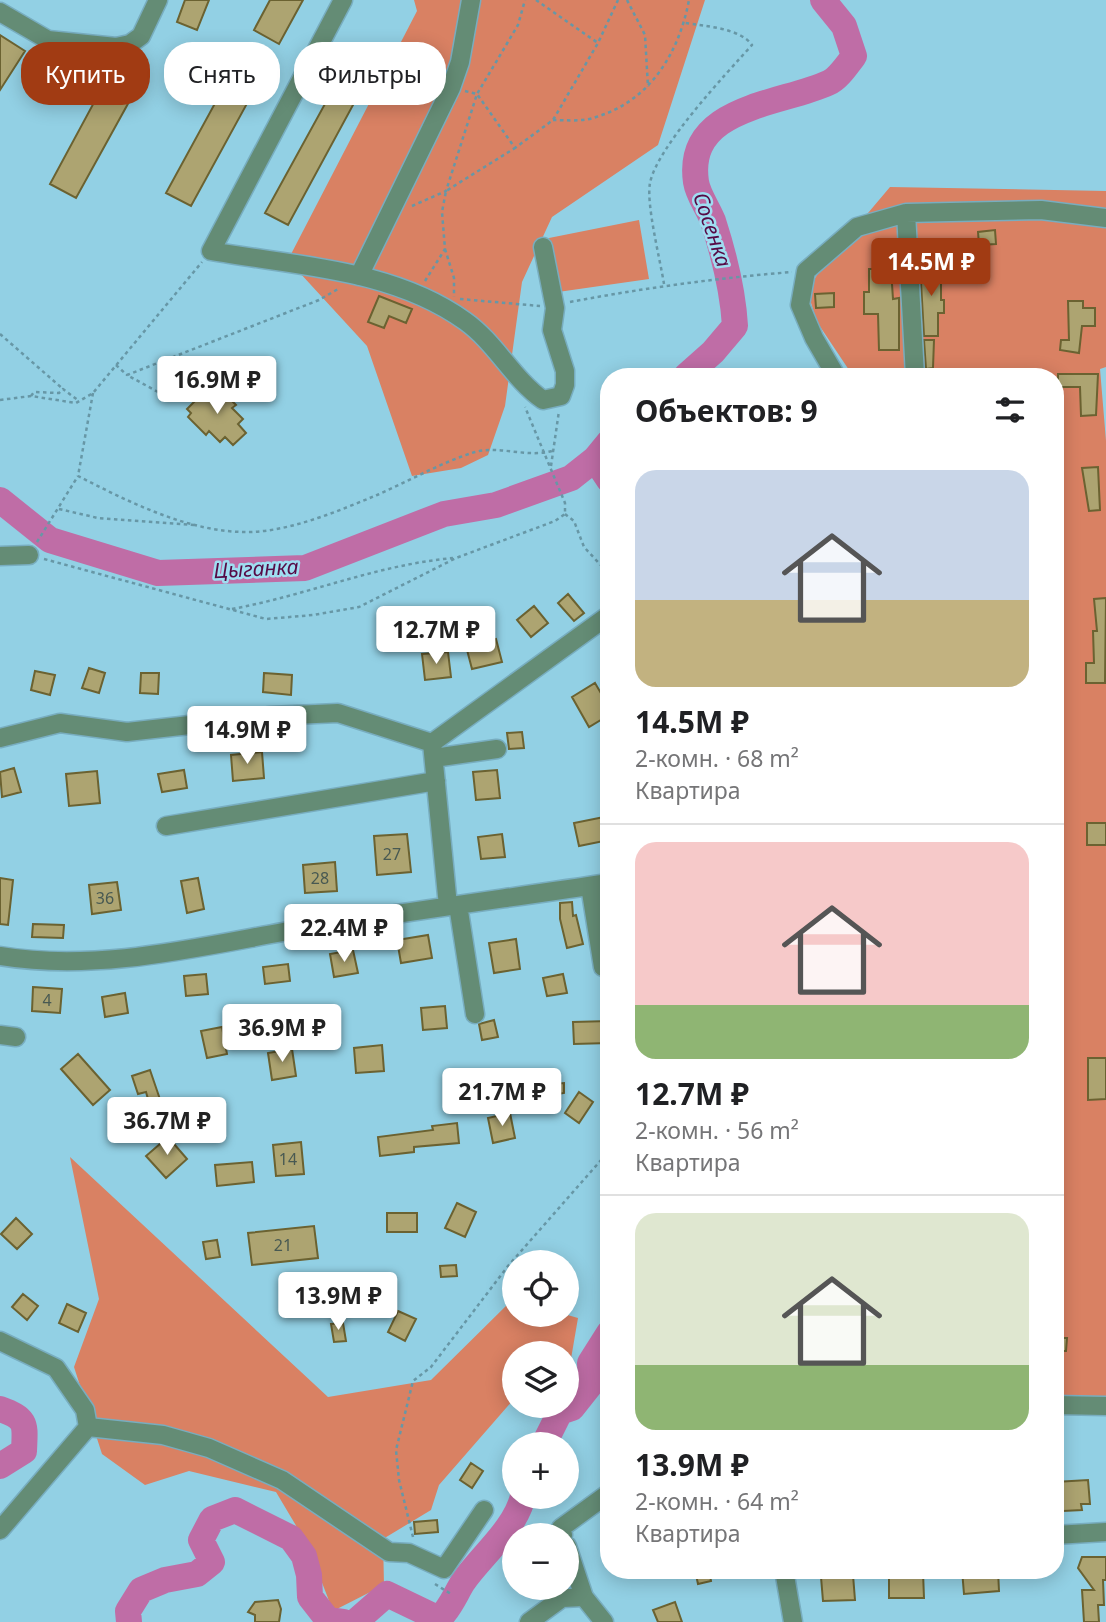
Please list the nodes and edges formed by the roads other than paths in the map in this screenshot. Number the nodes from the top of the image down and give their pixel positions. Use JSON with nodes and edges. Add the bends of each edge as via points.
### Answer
{"nodes":[{"id":1,"x":158,"y":0,"type":"edge"},
{"id":2,"x":342,"y":0,"type":"edge"},
{"id":3,"x":471,"y":0,"type":"edge"},
{"id":4,"x":0,"y":12,"type":"edge"},
{"id":5,"x":906,"y":213,"type":"junction"},
{"id":6,"x":1106,"y":218,"type":"edge"},
{"id":7,"x":543,"y":247,"type":"dead end"},
{"id":8,"x":359,"y":276,"type":"junction"},
{"id":9,"x":831,"y":368,"type":"edge"},
{"id":10,"x":915,"y":368,"type":"edge"},
{"id":11,"x":32,"y":550,"type":"road end"},
{"id":12,"x":0,"y":556,"type":"edge"},
{"id":13,"x":600,"y":622,"type":"edge"},
{"id":14,"x":0,"y":738,"type":"edge"},
{"id":15,"x":497,"y":748,"type":"dead end"},
{"id":16,"x":433,"y":751,"type":"junction"},
{"id":17,"x":436,"y":781,"type":"junction"},
{"id":18,"x":166,"y":826,"type":"dead end"},
{"id":19,"x":600,"y":884,"type":"edge"},
{"id":20,"x":590,"y":886,"type":"junction"},
{"id":21,"x":453,"y":905,"type":"junction"},
{"id":22,"x":600,"y":948,"type":"edge"},
{"id":23,"x":0,"y":956,"type":"edge"},
{"id":24,"x":475,"y":1014,"type":"dead end"},
{"id":25,"x":0,"y":1342,"type":"edge"},
{"id":26,"x":1064,"y":1405,"type":"edge"},
{"id":27,"x":1106,"y":1406,"type":"edge"},
{"id":28,"x":88,"y":1427,"type":"junction"},
{"id":29,"x":600,"y":1500,"type":"edge"},
{"id":30,"x":484,"y":1510,"type":"dead end"},
{"id":31,"x":568,"y":1523,"type":"edge"},
{"id":32,"x":0,"y":1530,"type":"edge"},
{"id":33,"x":1106,"y":1532,"type":"edge"},
{"id":34,"x":1064,"y":1534,"type":"edge"},
{"id":35,"x":786,"y":1579,"type":"edge"},
{"id":36,"x":579,"y":1582,"type":"edge"},
{"id":37,"x":584,"y":1597,"type":"junction"},
{"id":38,"x":529,"y":1622,"type":"edge"},
{"id":39,"x":604,"y":1622,"type":"edge"},
{"id":40,"x":793,"y":1622,"type":"edge"}],
"edges":[{"from":1,"to":4,"type":"street","via":[[141,36],[116,47],[48,40]]},
{"from":2,"to":8,"type":"street","via":[[211,251]]},
{"from":3,"to":8,"type":"street","via":[[451,89]]},
{"from":5,"to":6,"type":"street","via":[[1041,210]]},
{"from":5,"to":9,"type":"street","via":[[857,227],[806,271],[800,305]]},
{"from":5,"to":10,"type":"street"},
{"from":7,"to":8,"type":"street","via":[[555,308],[552,330],[565,371],[561,396],[543,400],[465,321],[421,293]]},
{"from":11,"to":12,"type":"street"},
{"from":13,"to":16,"type":"street"},
{"from":14,"to":16,"type":"street","via":[[60,723],[128,732],[338,713]]},
{"from":15,"to":16,"type":"street"},
{"from":16,"to":17,"type":"street"},
{"from":17,"to":18,"type":"street"},
{"from":17,"to":21,"type":"street"},
{"from":19,"to":20,"type":"street"},
{"from":20,"to":21,"type":"street"},
{"from":20,"to":22,"type":"street"},
{"from":21,"to":23,"type":"street","via":[[152,955],[72,960]]},
{"from":21,"to":24,"type":"street"},
{"from":25,"to":28,"type":"street","via":[[56,1368],[85,1410]]},
{"from":26,"to":27,"type":"street"},
{"from":28,"to":30,"type":"street","via":[[163,1435],[209,1448],[282,1480],[389,1552],[408,1553],[444,1569]]},
{"from":28,"to":32,"type":"street"},
{"from":29,"to":31,"type":"street"},
{"from":33,"to":34,"type":"street"},
{"from":35,"to":40,"type":"street"},
{"from":36,"to":37,"type":"street"},
{"from":37,"to":38,"type":"street","via":[[562,1598]]},
{"from":37,"to":39,"type":"street"}]}
